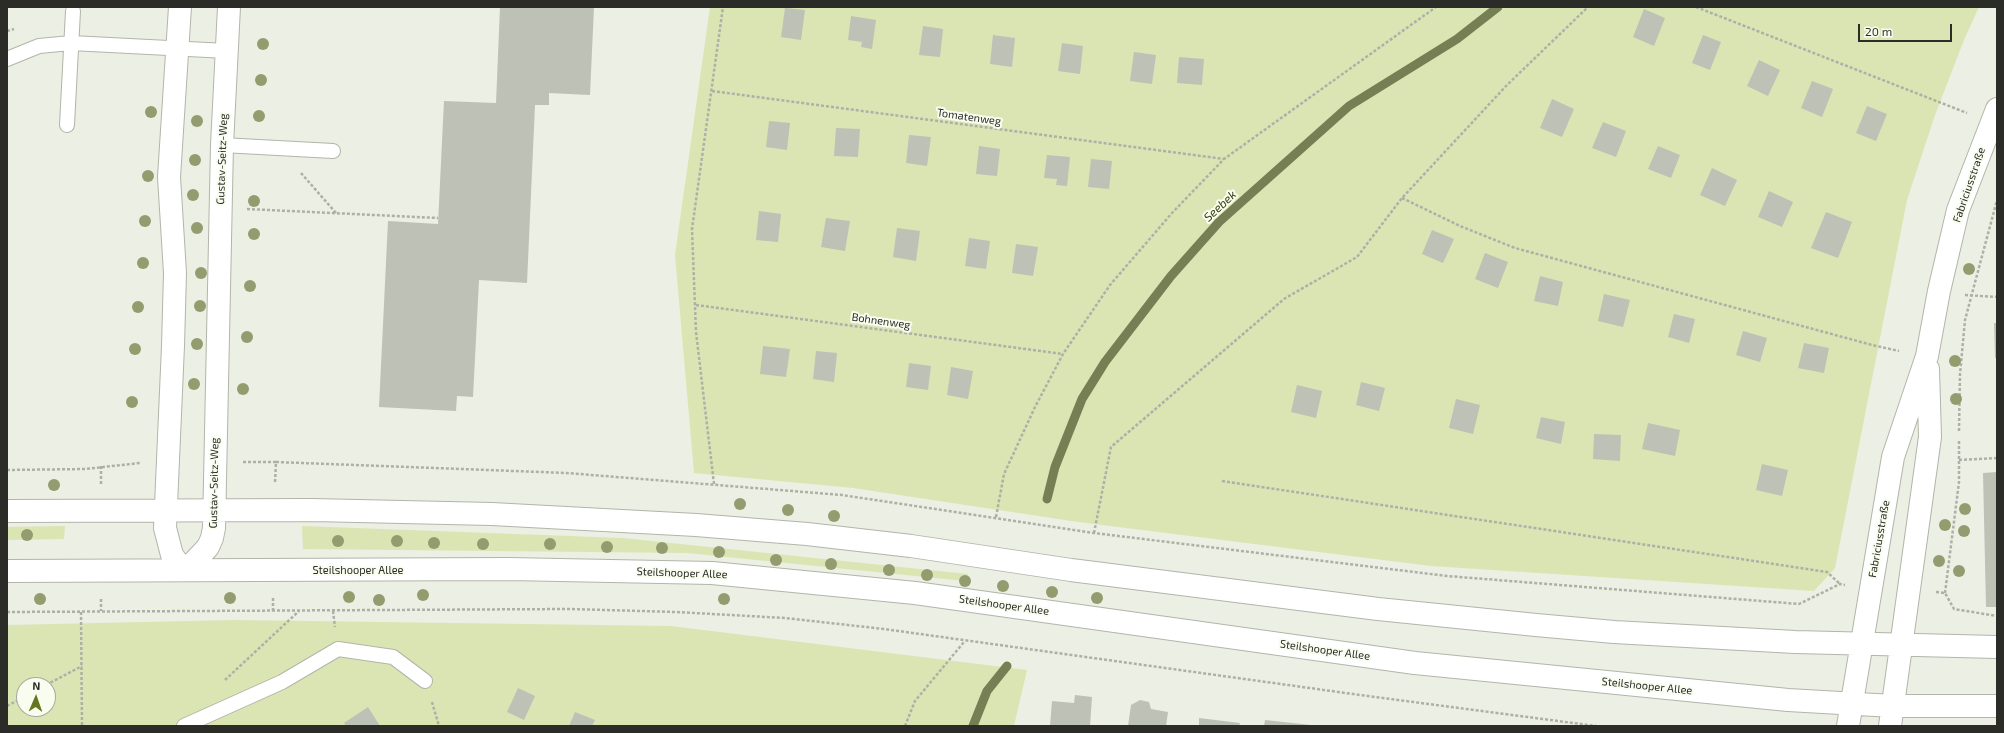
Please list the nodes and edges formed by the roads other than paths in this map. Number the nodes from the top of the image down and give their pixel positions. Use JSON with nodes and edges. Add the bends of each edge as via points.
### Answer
{"nodes":[{"id":1,"x":180,"y":7,"type":"edge"},
{"id":2,"x":229,"y":7,"type":"edge"},
{"id":3,"x":73,"y":11,"type":"dead end"},
{"id":4,"x":71,"y":43,"type":"junction"},
{"id":5,"x":178,"y":49,"type":"junction"},
{"id":6,"x":227,"y":51,"type":"junction"},
{"id":7,"x":7,"y":59,"type":"edge"},
{"id":8,"x":1994,"y":116,"type":"edge"},
{"id":9,"x":67,"y":125,"type":"dead end"},
{"id":10,"x":222,"y":145,"type":"junction"},
{"id":11,"x":333,"y":151,"type":"dead end"},
{"id":12,"x":1927,"y":356,"type":"junction"},
{"id":13,"x":7,"y":510,"type":"edge"},
{"id":14,"x":165,"y":510,"type":"junction"},
{"id":15,"x":214,"y":510,"type":"junction"},
{"id":16,"x":183,"y":570,"type":"junction"},
{"id":17,"x":7,"y":571,"type":"edge"},
{"id":18,"x":1862,"y":644,"type":"junction"},
{"id":19,"x":1902,"y":644,"type":"junction"},
{"id":20,"x":1997,"y":647,"type":"edge"},
{"id":21,"x":425,"y":681,"type":"dead end"},
{"id":22,"x":1852,"y":704,"type":"junction"},
{"id":23,"x":1997,"y":706,"type":"edge"},
{"id":24,"x":1892,"y":716,"type":"edge"},
{"id":25,"x":184,"y":726,"type":"edge"},
{"id":26,"x":1848,"y":726,"type":"edge"}],
"edges":[{"from":1,"to":5,"type":"main road"},
{"from":2,"to":6,"type":"main road","name":"Gustav-Seitz-Weg"},
{"from":3,"to":4,"type":"lane"},
{"from":4,"to":5,"type":"lane"},
{"from":4,"to":7,"type":"lane","via":[[39,46]]},
{"from":4,"to":9,"type":"lane"},
{"from":5,"to":6,"type":"lane"},
{"from":5,"to":14,"type":"main road","via":[[169,177],[175,273],[174,346]]},
{"from":6,"to":10,"type":"main road","name":"Gustav-Seitz-Weg"},
{"from":8,"to":12,"type":"main road","name":"Fabriciusstraße","via":[[1958,210]]},
{"from":10,"to":11,"type":"lane"},
{"from":10,"to":15,"type":"main road","name":"Gustav-Seitz-Weg"},
{"from":12,"to":18,"type":"main road","name":"Fabriciusstraße","via":[[1893,457]]},
{"from":12,"to":19,"type":"main road","name":"Fabriciusstraße","via":[[1930,437]]},
{"from":13,"to":14,"type":"main road"},
{"from":14,"to":15,"type":"main road"},
{"from":14,"to":16,"type":"main road","via":[[167,540],[176,562]]},
{"from":15,"to":16,"type":"main road","name":"Gustav-Seitz-Weg","via":[[214,528],[208,547]]},
{"from":15,"to":18,"type":"main road","via":[[492,514],[807,534],[1378,609],[1614,632]]},
{"from":16,"to":17,"type":"main road","name":"Steilshooper Allee"},
{"from":16,"to":22,"type":"main road","name":"Steilshooper Allee","via":[[509,569],[712,573],[915,593],[1416,663]]},
{"from":18,"to":19,"type":"main road"},
{"from":18,"to":22,"type":"main road","name":"Fabriciusstraße"},
{"from":19,"to":20,"type":"main road"},
{"from":19,"to":24,"type":"main road","name":"Fabriciusstraße"},
{"from":21,"to":25,"type":"lane","via":[[393,658],[338,649],[282,682]]},
{"from":22,"to":24,"type":"main road","name":"Steilshooper Allee"},
{"from":22,"to":26,"type":"main road","name":"Fabriciusstraße"},
{"from":23,"to":24,"type":"main road","name":"Steilshooper Allee"}]}
